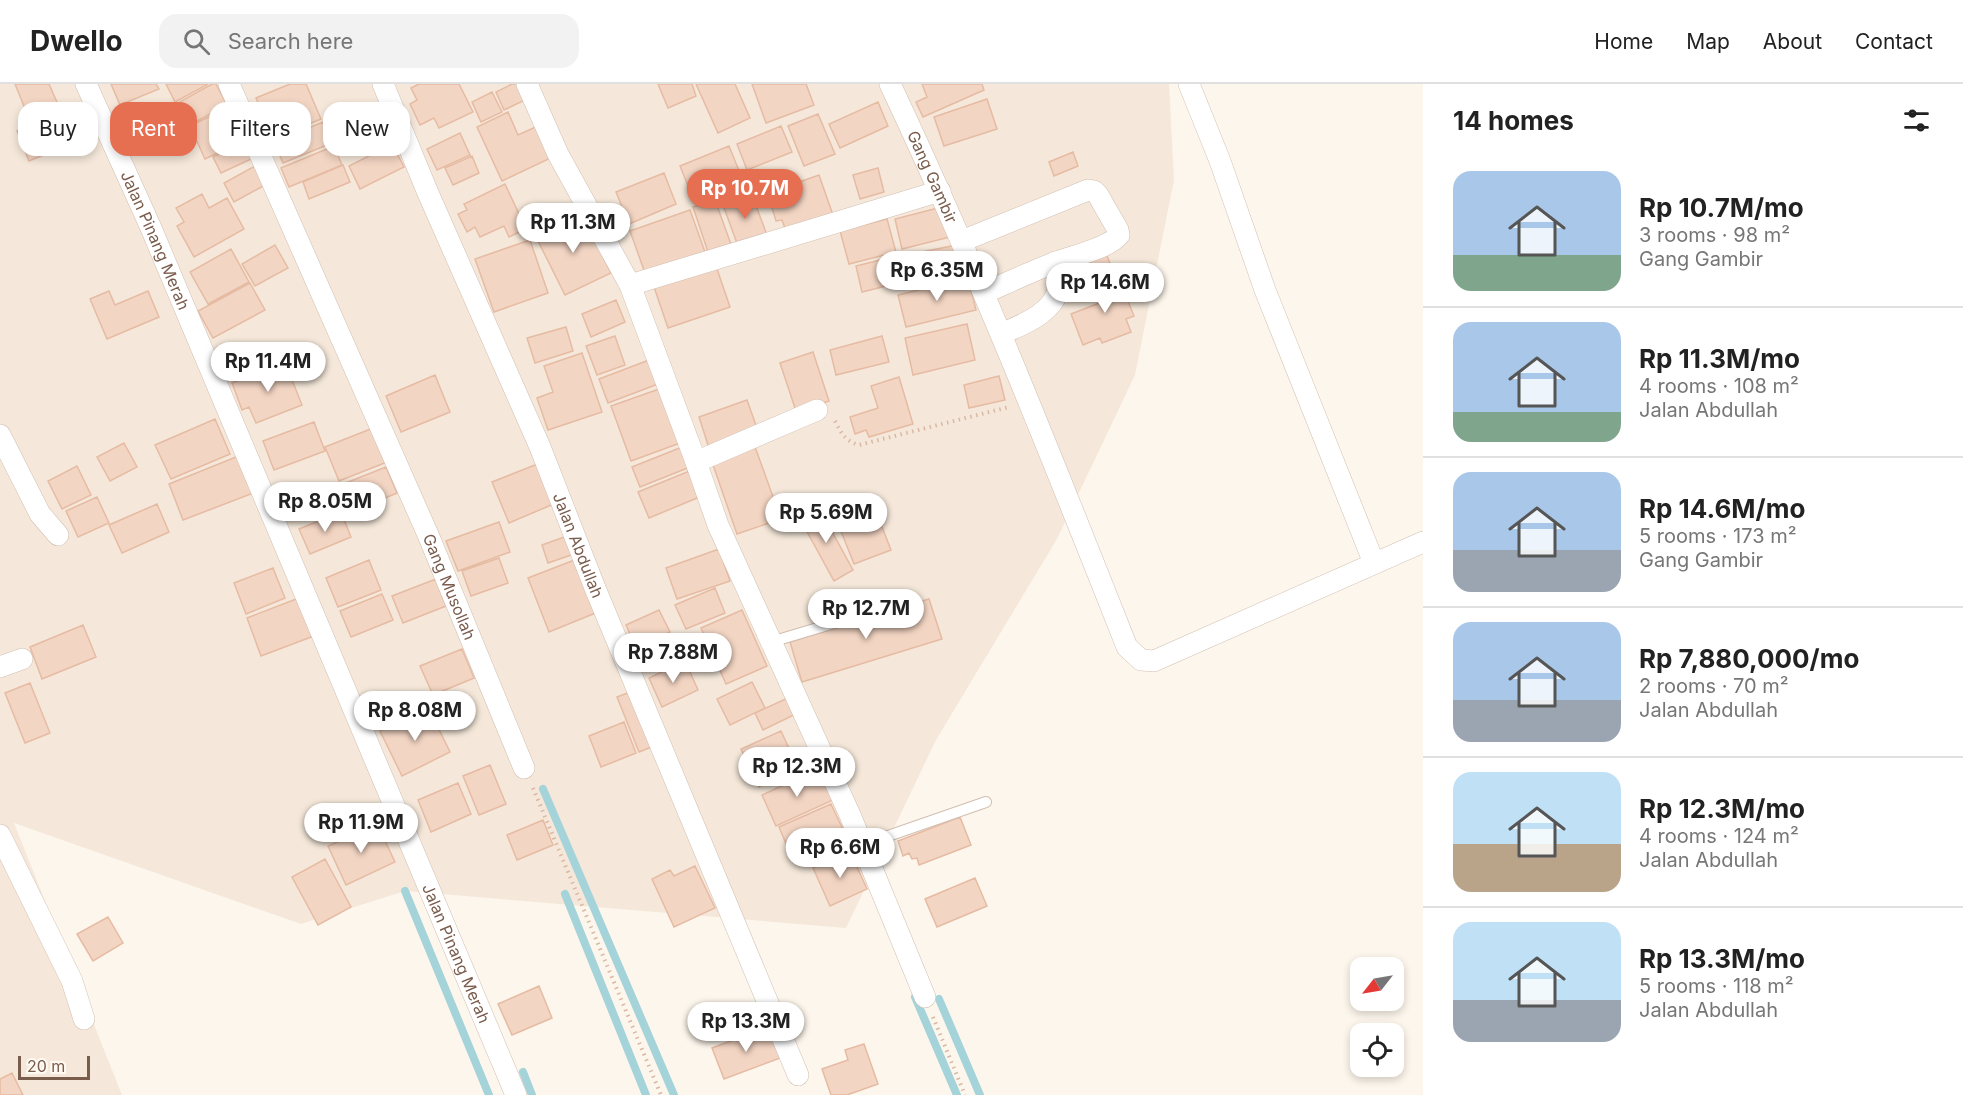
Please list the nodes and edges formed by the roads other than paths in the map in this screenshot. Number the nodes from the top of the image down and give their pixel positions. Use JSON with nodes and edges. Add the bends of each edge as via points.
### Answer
{"nodes":[{"id":1,"x":86,"y":84,"type":"edge"},
{"id":2,"x":229,"y":84,"type":"edge"},
{"id":3,"x":383,"y":84,"type":"edge"},
{"id":4,"x":527,"y":84,"type":"edge"},
{"id":5,"x":890,"y":84,"type":"edge"},
{"id":6,"x":1189,"y":84,"type":"edge"},
{"id":7,"x":940,"y":191,"type":"junction"},
{"id":8,"x":962,"y":241,"type":"junction"},
{"id":9,"x":1055,"y":262,"type":"junction"},
{"id":10,"x":630,"y":285,"type":"junction"},
{"id":11,"x":984,"y":293,"type":"junction"},
{"id":12,"x":1001,"y":334,"type":"junction"},
{"id":13,"x":817,"y":410,"type":"road end"},
{"id":14,"x":0,"y":435,"type":"edge"},
{"id":15,"x":696,"y":462,"type":"junction"},
{"id":16,"x":58,"y":535,"type":"dead end"},
{"id":17,"x":1423,"y":542,"type":"edge"},
{"id":18,"x":1374,"y":563,"type":"junction"},
{"id":19,"x":911,"y":600,"type":"dead end"},
{"id":20,"x":771,"y":642,"type":"junction"},
{"id":21,"x":22,"y":659,"type":"dead end"},
{"id":22,"x":0,"y":667,"type":"edge"},
{"id":23,"x":524,"y":768,"type":"road end"},
{"id":24,"x":986,"y":802,"type":"dead end"},
{"id":25,"x":0,"y":836,"type":"edge"},
{"id":26,"x":862,"y":845,"type":"junction"},
{"id":27,"x":925,"y":997,"type":"road end"},
{"id":28,"x":84,"y":1019,"type":"dead end"},
{"id":29,"x":798,"y":1075,"type":"dead end"},
{"id":30,"x":516,"y":1095,"type":"edge"}],
"edges":[{"from":1,"to":30,"type":"street","name":"Jalan Pinang Merah","via":[[151,228]]},
{"from":2,"to":23,"type":"street","name":"Gang Musollah","via":[[429,537]]},
{"from":3,"to":29,"type":"street","name":"Jalan Abdullah","via":[[540,447]]},
{"from":4,"to":10,"type":"street","via":[[558,154]]},
{"from":5,"to":7,"type":"street","name":"Gang Gambir"},
{"from":6,"to":18,"type":"street"},
{"from":7,"to":8,"type":"street","name":"Gang Gambir"},
{"from":7,"to":10,"type":"street"},
{"from":8,"to":9,"type":"street","via":[[1088,190],[1094,191],[1119,235]]},
{"from":8,"to":11,"type":"street","name":"Gang Gambir"},
{"from":9,"to":11,"type":"street"},
{"from":9,"to":12,"type":"street","via":[[1059,284],[1056,298],[1033,320]]},
{"from":10,"to":15,"type":"street"},
{"from":11,"to":12,"type":"street","name":"Gang Gambir"},
{"from":12,"to":18,"type":"street","name":"Gang Gambir","via":[[1127,647],[1141,660],[1154,661]]},
{"from":13,"to":15,"type":"street"},
{"from":14,"to":16,"type":"street","via":[[40,514]]},
{"from":15,"to":20,"type":"street","via":[[718,525]]},
{"from":17,"to":18,"type":"street","name":"Gang Gambir"},
{"from":19,"to":20,"type":"lane"},
{"from":20,"to":26,"type":"street"},
{"from":21,"to":22,"type":"street"},
{"from":24,"to":26,"type":"lane"},
{"from":25,"to":28,"type":"street","via":[[72,981]]},
{"from":26,"to":27,"type":"street"}]}
